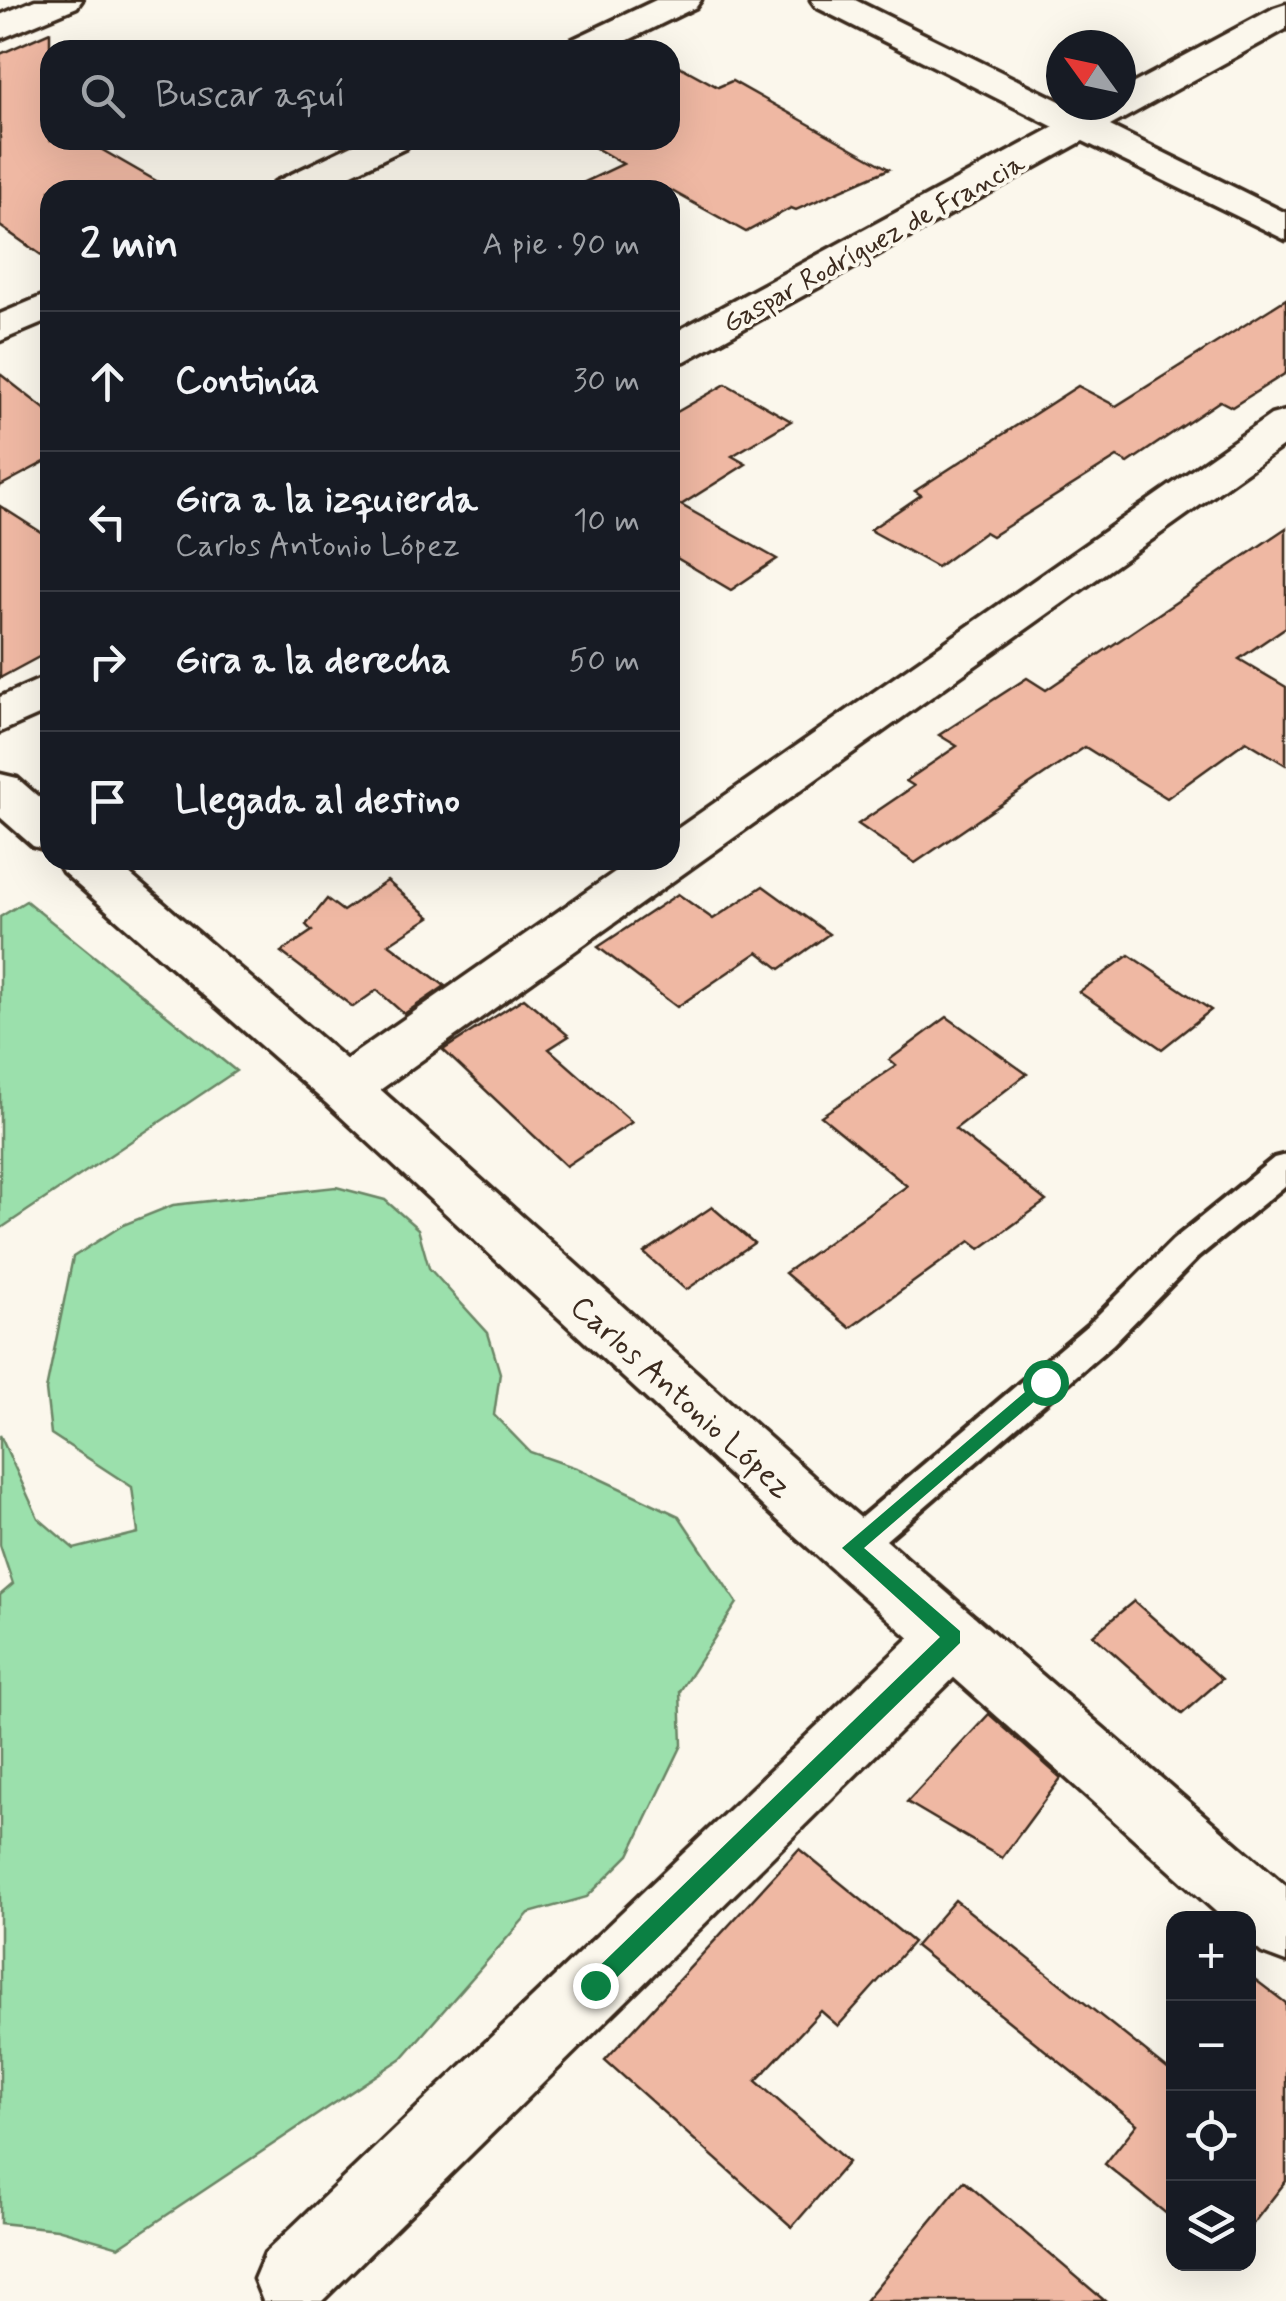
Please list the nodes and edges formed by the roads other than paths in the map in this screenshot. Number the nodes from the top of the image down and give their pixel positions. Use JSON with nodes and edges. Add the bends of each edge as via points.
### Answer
{"nodes":[{"id":1,"x":65,"y":0,"type":"edge"},
{"id":2,"x":684,"y":0,"type":"edge"},
{"id":3,"x":828,"y":0,"type":"edge"},
{"id":4,"x":1286,"y":14,"type":"edge"},
{"id":5,"x":0,"y":28,"type":"edge"},
{"id":6,"x":601,"y":40,"type":"edge"},
{"id":7,"x":1082,"y":128,"type":"junction"},
{"id":8,"x":372,"y":150,"type":"edge"},
{"id":9,"x":310,"y":180,"type":"edge"},
{"id":10,"x":1286,"y":228,"type":"edge"},
{"id":11,"x":40,"y":310,"type":"edge"},
{"id":12,"x":0,"y":329,"type":"edge"},
{"id":13,"x":680,"y":347,"type":"edge"},
{"id":14,"x":1286,"y":424,"type":"edge"},
{"id":15,"x":40,"y":696,"type":"edge"},
{"id":16,"x":0,"y":718,"type":"edge"},
{"id":17,"x":0,"y":790,"type":"edge"},
{"id":18,"x":40,"y":825,"type":"edge"},
{"id":19,"x":680,"y":851,"type":"edge"},
{"id":20,"x":92,"y":870,"type":"edge"},
{"id":21,"x":653,"y":870,"type":"edge"},
{"id":22,"x":344,"y":1088,"type":"junction"},
{"id":23,"x":1286,"y":1166,"type":"edge"},
{"id":24,"x":852,"y":1548,"type":"junction"},
{"id":25,"x":953,"y":1637,"type":"junction"},
{"id":26,"x":1286,"y":1930,"type":"edge"},
{"id":27,"x":292,"y":2279,"type":"dead end"}],
"edges":[{"from":1,"to":5,"type":"street"},
{"from":2,"to":6,"type":"street"},
{"from":3,"to":7,"type":"street"},
{"from":4,"to":7,"type":"street","name":"Gaspar Rodríguez de Francia"},
{"from":7,"to":10,"type":"street"},
{"from":7,"to":13,"type":"street","name":"Gaspar Rodríguez de Francia"},
{"from":8,"to":9,"type":"street"},
{"from":11,"to":12,"type":"street"},
{"from":14,"to":19,"type":"street"},
{"from":15,"to":16,"type":"street"},
{"from":17,"to":18,"type":"street"},
{"from":20,"to":22,"type":"street","name":"Carlos Antonio López"},
{"from":21,"to":22,"type":"street"},
{"from":22,"to":24,"type":"street","name":"Carlos Antonio López"},
{"from":23,"to":24,"type":"lane","via":[[1185,1248],[1101,1334]]},
{"from":24,"to":25,"type":"street","name":"Carlos Antonio López"},
{"from":25,"to":26,"type":"street","name":"Carlos Antonio López"},
{"from":25,"to":27,"type":"street"}]}
